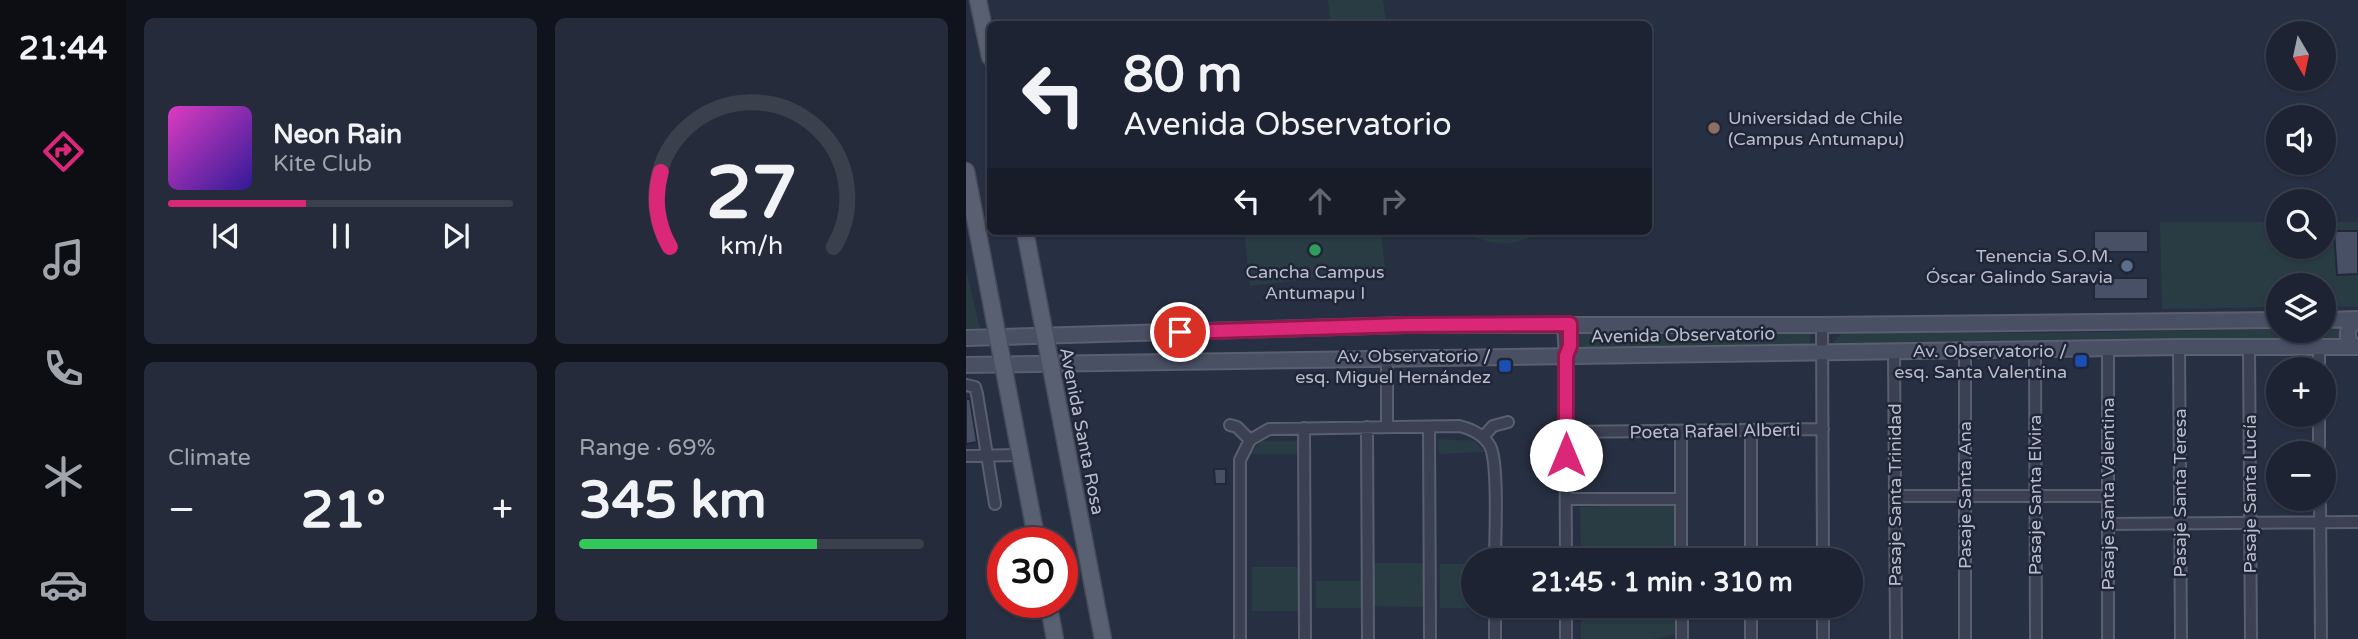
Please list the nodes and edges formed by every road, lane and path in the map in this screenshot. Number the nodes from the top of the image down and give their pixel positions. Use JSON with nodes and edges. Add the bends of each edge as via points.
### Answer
{"nodes":[{"id":1,"x":978,"y":0,"type":"edge"},
{"id":2,"x":987,"y":43,"type":"edge"},
{"id":3,"x":966,"y":171,"type":"edge"},
{"id":4,"x":1026,"y":235,"type":"edge"},
{"id":5,"x":2266,"y":320,"type":"edge"},
{"id":6,"x":2336,"y":320,"type":"edge"},
{"id":7,"x":2358,"y":320,"type":"edge"},
{"id":8,"x":1567,"y":324,"type":"junction"},
{"id":9,"x":1822,"y":325,"type":"junction"},
{"id":10,"x":1180,"y":332,"type":"junction"},
{"id":11,"x":998,"y":337,"type":"junction"},
{"id":12,"x":1045,"y":337,"type":"junction"},
{"id":13,"x":966,"y":338,"type":"edge"},
{"id":14,"x":2179,"y":347,"type":"junction"},
{"id":15,"x":2357,"y":347,"type":"edge"},
{"id":16,"x":2249,"y":348,"type":"junction"},
{"id":17,"x":2319,"y":348,"type":"junction"},
{"id":18,"x":2108,"y":350,"type":"junction"},
{"id":19,"x":1894,"y":351,"type":"junction"},
{"id":20,"x":1965,"y":351,"type":"junction"},
{"id":21,"x":2035,"y":351,"type":"junction"},
{"id":22,"x":1823,"y":353,"type":"junction"},
{"id":23,"x":1566,"y":356,"type":"junction"},
{"id":24,"x":2319,"y":357,"type":"edge"},
{"id":25,"x":1387,"y":358,"type":"junction"},
{"id":26,"x":1179,"y":361,"type":"junction"},
{"id":27,"x":1050,"y":363,"type":"junction"},
{"id":28,"x":966,"y":365,"type":"edge"},
{"id":29,"x":1003,"y":365,"type":"junction"},
{"id":30,"x":966,"y":385,"type":"edge"},
{"id":31,"x":1508,"y":422,"type":"dead end"},
{"id":32,"x":1230,"y":425,"type":"dead end"},
{"id":33,"x":1429,"y":426,"type":"junction"},
{"id":34,"x":1367,"y":427,"type":"junction"},
{"id":35,"x":1387,"y":427,"type":"junction"},
{"id":36,"x":1304,"y":428,"type":"junction"},
{"id":37,"x":1823,"y":429,"type":"junction"},
{"id":38,"x":1751,"y":430,"type":"junction"},
{"id":39,"x":1681,"y":431,"type":"junction"},
{"id":40,"x":1566,"y":432,"type":"junction"},
{"id":41,"x":1483,"y":437,"type":"junction"},
{"id":42,"x":1250,"y":440,"type":"junction"},
{"id":43,"x":1020,"y":455,"type":"junction"},
{"id":44,"x":966,"y":456,"type":"edge"},
{"id":45,"x":986,"y":456,"type":"junction"},
{"id":46,"x":1964,"y":495,"type":"junction"},
{"id":47,"x":1895,"y":496,"type":"junction"},
{"id":48,"x":2035,"y":496,"type":"junction"},
{"id":49,"x":2108,"y":496,"type":"junction"},
{"id":50,"x":1566,"y":499,"type":"junction"},
{"id":51,"x":1681,"y":499,"type":"junction"},
{"id":52,"x":995,"y":504,"type":"dead end"},
{"id":53,"x":2320,"y":511,"type":"edge"},
{"id":54,"x":2358,"y":522,"type":"edge"},
{"id":55,"x":2320,"y":523,"type":"junction"},
{"id":56,"x":2108,"y":524,"type":"junction"},
{"id":57,"x":2180,"y":524,"type":"junction"},
{"id":58,"x":2250,"y":524,"type":"junction"},
{"id":59,"x":1034,"y":527,"type":"edge"},
{"id":60,"x":1495,"y":548,"type":"edge"},
{"id":61,"x":1566,"y":548,"type":"edge"},
{"id":62,"x":1681,"y":548,"type":"edge"},
{"id":63,"x":1751,"y":548,"type":"edge"},
{"id":64,"x":1823,"y":548,"type":"edge"},
{"id":65,"x":1051,"y":618,"type":"edge"},
{"id":66,"x":1495,"y":618,"type":"edge"},
{"id":67,"x":1566,"y":618,"type":"edge"},
{"id":68,"x":1681,"y":618,"type":"edge"},
{"id":69,"x":1751,"y":618,"type":"edge"},
{"id":70,"x":1823,"y":618,"type":"edge"},
{"id":71,"x":1055,"y":639,"type":"edge"},
{"id":72,"x":1103,"y":639,"type":"edge"},
{"id":73,"x":1240,"y":639,"type":"edge"},
{"id":74,"x":1305,"y":639,"type":"edge"},
{"id":75,"x":1368,"y":639,"type":"edge"},
{"id":76,"x":1430,"y":639,"type":"edge"},
{"id":77,"x":1495,"y":639,"type":"edge"},
{"id":78,"x":1566,"y":639,"type":"edge"},
{"id":79,"x":1679,"y":639,"type":"edge"},
{"id":80,"x":1751,"y":639,"type":"edge"},
{"id":81,"x":1823,"y":639,"type":"edge"},
{"id":82,"x":1896,"y":639,"type":"edge"},
{"id":83,"x":1965,"y":639,"type":"edge"},
{"id":84,"x":2036,"y":639,"type":"edge"},
{"id":85,"x":2108,"y":639,"type":"edge"},
{"id":86,"x":2181,"y":639,"type":"edge"},
{"id":87,"x":2251,"y":639,"type":"edge"},
{"id":88,"x":2321,"y":639,"type":"edge"}],
"edges":[{"from":1,"to":2,"type":"main road"},
{"from":3,"to":11,"type":"main road"},
{"from":4,"to":12,"type":"main road","name":"Avenida Santa Rosa"},
{"from":5,"to":9,"type":"main road","name":"Avenida Observatorio"},
{"from":6,"to":7,"type":"main road"},
{"from":7,"to":15,"type":"main road","via":[[2347,332]]},
{"from":8,"to":9,"type":"main road","name":"Avenida Observatorio"},
{"from":8,"to":10,"type":"main road","name":"Avenida Observatorio"},
{"from":8,"to":23,"type":"street","via":[[1570,346]]},
{"from":9,"to":22,"type":"street"},
{"from":10,"to":12,"type":"main road","name":"Avenida Observatorio"},
{"from":10,"to":26,"type":"main road","via":[[1184,345]]},
{"from":11,"to":12,"type":"main road","name":"Avenida Observatorio"},
{"from":11,"to":13,"type":"main road","name":"Avenida Observatorio"},
{"from":11,"to":29,"type":"main road"},
{"from":12,"to":27,"type":"main road","name":"Avenida Santa Rosa"},
{"from":14,"to":16,"type":"main road","name":"Avenida Observatorio"},
{"from":14,"to":18,"type":"main road","name":"Avenida Observatorio"},
{"from":14,"to":57,"type":"street","name":"Pasaje Santa Teresa"},
{"from":15,"to":17,"type":"main road","name":"Avenida Observatorio"},
{"from":16,"to":17,"type":"main road","name":"Avenida Observatorio"},
{"from":16,"to":58,"type":"street","name":"Pasaje Santa Lucía"},
{"from":17,"to":24,"type":"street"},
{"from":18,"to":21,"type":"main road","name":"Avenida Observatorio"},
{"from":18,"to":49,"type":"street","name":"Pasaje Santa Valentina"},
{"from":19,"to":20,"type":"main road","name":"Avenida Observatorio"},
{"from":19,"to":22,"type":"main road","name":"Avenida Observatorio"},
{"from":19,"to":47,"type":"street","name":"Pasaje Santa Trinidad"},
{"from":20,"to":21,"type":"main road","name":"Avenida Observatorio"},
{"from":20,"to":46,"type":"street","name":"Pasaje Santa Ana"},
{"from":21,"to":48,"type":"street","name":"Pasaje Santa Elvira"},
{"from":22,"to":23,"type":"main road","name":"Avenida Observatorio"},
{"from":22,"to":37,"type":"street"},
{"from":23,"to":25,"type":"main road","name":"Avenida Observatorio"},
{"from":23,"to":40,"type":"street"},
{"from":25,"to":26,"type":"main road","name":"Avenida Observatorio"},
{"from":25,"to":35,"type":"street"},
{"from":26,"to":27,"type":"main road","name":"Avenida Observatorio"},
{"from":27,"to":29,"type":"main road","name":"Avenida Observatorio"},
{"from":27,"to":72,"type":"main road","name":"Avenida Santa Rosa"},
{"from":28,"to":29,"type":"main road","name":"Avenida Observatorio"},
{"from":29,"to":43,"type":"main road"},
{"from":30,"to":45,"type":"street","via":[[976,390]]},
{"from":31,"to":41,"type":"street","via":[[1493,426]]},
{"from":32,"to":42,"type":"street"},
{"from":33,"to":35,"type":"street"},
{"from":33,"to":41,"type":"street","via":[[1467,428]]},
{"from":33,"to":76,"type":"street"},
{"from":34,"to":35,"type":"street"},
{"from":34,"to":36,"type":"street"},
{"from":34,"to":75,"type":"street"},
{"from":36,"to":42,"type":"street","via":[[1269,429]]},
{"from":36,"to":74,"type":"street"},
{"from":37,"to":38,"type":"street","name":"Poeta Rafael Alberti"},
{"from":37,"to":64,"type":"street"},
{"from":38,"to":39,"type":"street","name":"Poeta Rafael Alberti"},
{"from":38,"to":63,"type":"street"},
{"from":39,"to":40,"type":"street","name":"Poeta Rafael Alberti"},
{"from":39,"to":51,"type":"street"},
{"from":40,"to":50,"type":"street"},
{"from":41,"to":60,"type":"street","via":[[1494,460]]},
{"from":42,"to":73,"type":"street","via":[[1240,468]]},
{"from":43,"to":45,"type":"street"},
{"from":43,"to":59,"type":"main road"},
{"from":44,"to":45,"type":"street"},
{"from":45,"to":52,"type":"street"},
{"from":46,"to":47,"type":"street"},
{"from":46,"to":48,"type":"street"},
{"from":46,"to":83,"type":"street","name":"Pasaje Santa Ana"},
{"from":47,"to":82,"type":"street","name":"Pasaje Santa Trinidad"},
{"from":48,"to":49,"type":"street"},
{"from":48,"to":84,"type":"street","name":"Pasaje Santa Elvira"},
{"from":49,"to":56,"type":"street","name":"Pasaje Santa Valentina"},
{"from":50,"to":51,"type":"street"},
{"from":50,"to":61,"type":"street"},
{"from":51,"to":62,"type":"street"},
{"from":53,"to":55,"type":"street"},
{"from":54,"to":55,"type":"street"},
{"from":55,"to":58,"type":"street"},
{"from":55,"to":88,"type":"street"},
{"from":56,"to":57,"type":"street"},
{"from":56,"to":85,"type":"street","name":"Pasaje Santa Valentina"},
{"from":57,"to":58,"type":"street"},
{"from":57,"to":86,"type":"street","name":"Pasaje Santa Teresa"},
{"from":58,"to":87,"type":"street","name":"Pasaje Santa Lucía"},
{"from":65,"to":71,"type":"main road"},
{"from":66,"to":77,"type":"street"},
{"from":67,"to":78,"type":"street"},
{"from":68,"to":79,"type":"street"},
{"from":69,"to":80,"type":"street"},
{"from":70,"to":81,"type":"street"}]}
